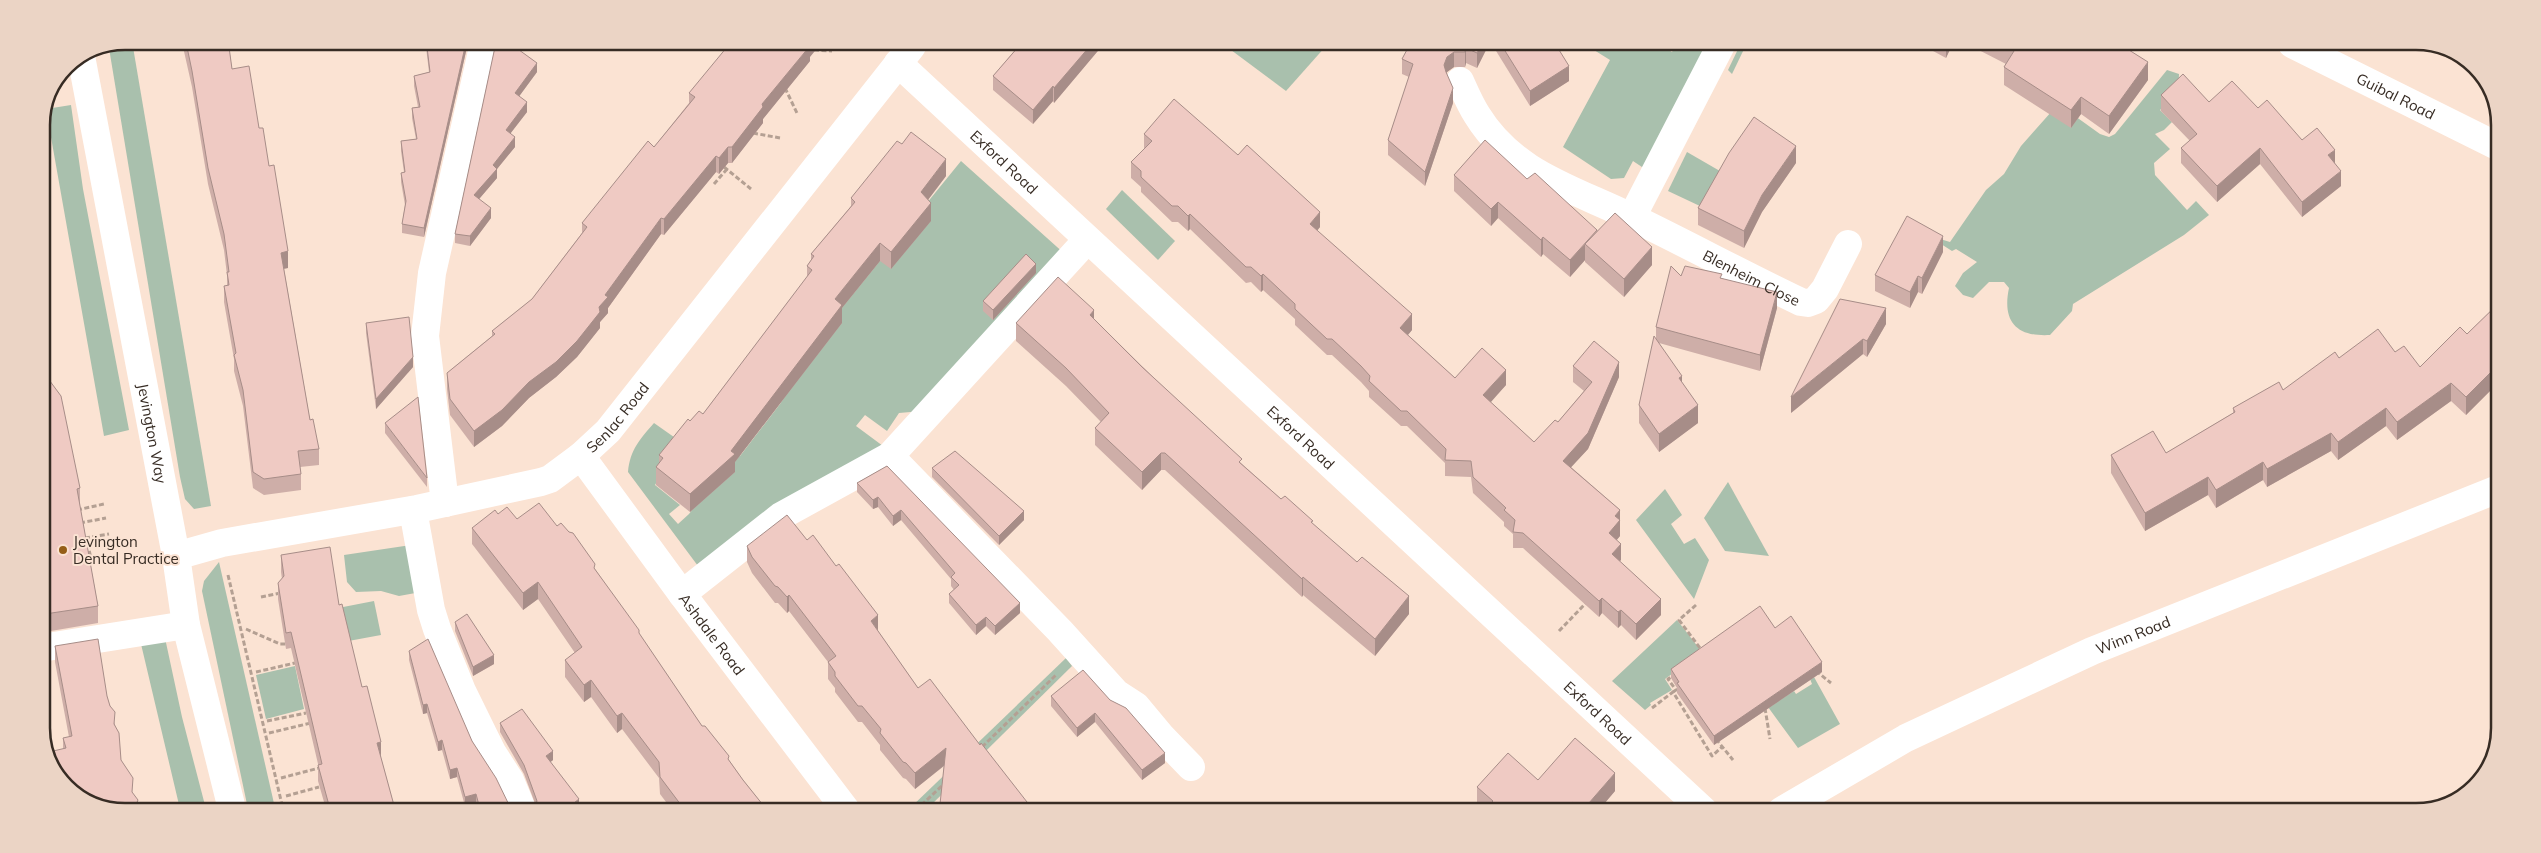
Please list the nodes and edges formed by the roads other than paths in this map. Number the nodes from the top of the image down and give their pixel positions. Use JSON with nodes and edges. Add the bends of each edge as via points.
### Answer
{"nodes":[{"id":1,"x":482,"y":50,"type":"edge"},
{"id":2,"x":1718,"y":50,"type":"edge"},
{"id":3,"x":2304,"y":50,"type":"edge"},
{"id":4,"x":905,"y":55,"type":"edge"},
{"id":5,"x":82,"y":63,"type":"edge"},
{"id":6,"x":1460,"y":81,"type":"dead end"},
{"id":7,"x":2491,"y":143,"type":"edge"},
{"id":8,"x":1632,"y":217,"type":"junction"},
{"id":9,"x":1087,"y":240,"type":"junction"},
{"id":10,"x":1848,"y":244,"type":"dead end"},
{"id":11,"x":582,"y":456,"type":"junction"},
{"id":12,"x":890,"y":456,"type":"junction"},
{"id":13,"x":2491,"y":492,"type":"edge"},
{"id":14,"x":445,"y":503,"type":"junction"},
{"id":15,"x":413,"y":510,"type":"junction"},
{"id":16,"x":176,"y":556,"type":"junction"},
{"id":17,"x":682,"y":594,"type":"junction"},
{"id":18,"x":186,"y":625,"type":"junction"},
{"id":19,"x":50,"y":647,"type":"edge"},
{"id":20,"x":1191,"y":767,"type":"dead end"},
{"id":21,"x":230,"y":803,"type":"edge"},
{"id":22,"x":520,"y":803,"type":"edge"},
{"id":23,"x":841,"y":803,"type":"edge"},
{"id":24,"x":1695,"y":803,"type":"edge"},
{"id":25,"x":1795,"y":803,"type":"edge"}],
"edges":[{"from":1,"to":14,"type":"street","via":[[432,273],[426,336]]},
{"from":2,"to":8,"type":"street"},
{"from":3,"to":7,"type":"street","name":"Guibal Road"},
{"from":4,"to":9,"type":"street","name":"Exford Road"},
{"from":4,"to":11,"type":"street","name":"Senlac Road","via":[[608,431]]},
{"from":5,"to":16,"type":"street","name":"Jevington Way"},
{"from":6,"to":8,"type":"street","name":"Blenheim Close","via":[[1476,114],[1507,151],[1540,176]]},
{"from":8,"to":10,"type":"street","name":"Blenheim Close","via":[[1714,260],[1808,303],[1816,300],[1825,289]]},
{"from":9,"to":12,"type":"street"},
{"from":9,"to":24,"type":"street","name":"Exford Road"},
{"from":11,"to":14,"type":"street","name":"Senlac Road","via":[[550,479]]},
{"from":11,"to":17,"type":"street","name":"Ashdale Road"},
{"from":12,"to":17,"type":"street","via":[[781,516]]},
{"from":12,"to":20,"type":"street","via":[[1116,693],[1136,706]]},
{"from":13,"to":25,"type":"street","name":"Winn Road","via":[[2092,651],[1906,738]]},
{"from":14,"to":15,"type":"street","name":"Senlac Road"},
{"from":15,"to":16,"type":"street","name":"Senlac Road","via":[[222,543]]},
{"from":15,"to":22,"type":"street","via":[[437,629],[462,691]]},
{"from":16,"to":18,"type":"street","name":"Jevington Way"},
{"from":17,"to":23,"type":"street","name":"Ashdale Road"},
{"from":18,"to":19,"type":"street"},
{"from":18,"to":21,"type":"street","name":"Jevington Way"}]}
